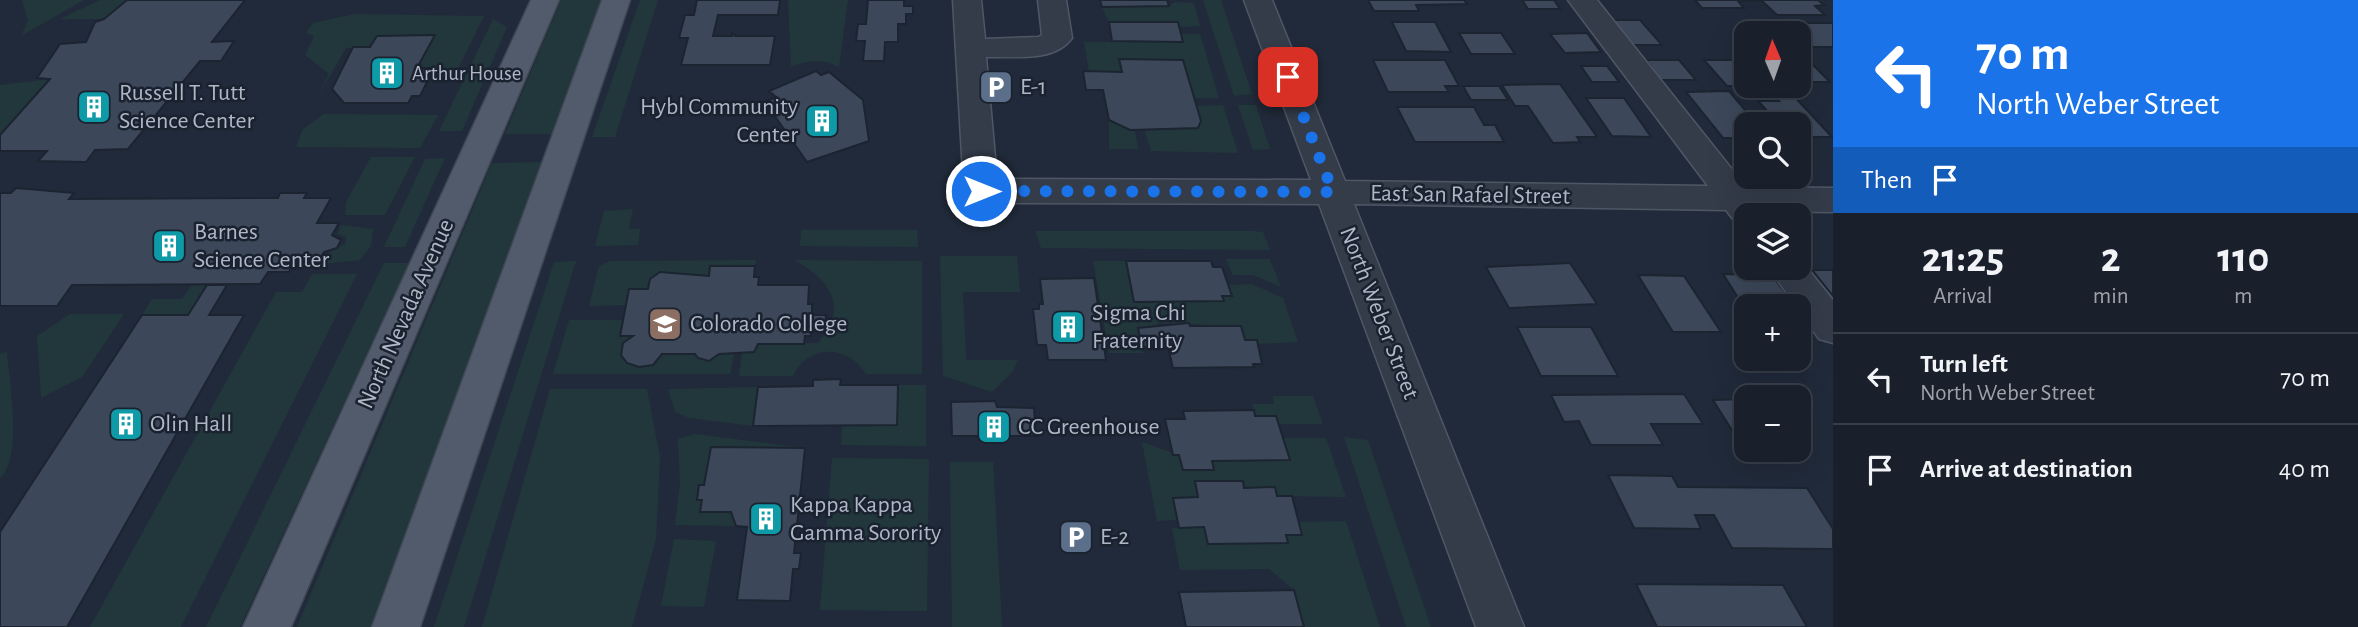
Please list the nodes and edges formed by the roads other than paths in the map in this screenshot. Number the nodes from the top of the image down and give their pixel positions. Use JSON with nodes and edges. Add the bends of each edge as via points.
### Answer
{"nodes":[{"id":1,"x":545,"y":0,"type":"edge"},
{"id":2,"x":616,"y":0,"type":"edge"},
{"id":3,"x":967,"y":0,"type":"edge"},
{"id":4,"x":1052,"y":0,"type":"edge"},
{"id":5,"x":1258,"y":0,"type":"edge"},
{"id":6,"x":1582,"y":0,"type":"edge"},
{"id":7,"x":970,"y":48,"type":"junction"},
{"id":8,"x":1333,"y":192,"type":"junction"},
{"id":9,"x":1833,"y":200,"type":"edge"},
{"id":10,"x":1740,"y":203,"type":"edge"},
{"id":11,"x":1794,"y":203,"type":"edge"},
{"id":12,"x":1734,"y":207,"type":"edge"},
{"id":13,"x":1797,"y":280,"type":"edge"},
{"id":14,"x":1833,"y":328,"type":"edge"},
{"id":15,"x":267,"y":627,"type":"edge"},
{"id":16,"x":396,"y":627,"type":"edge"},
{"id":17,"x":1500,"y":627,"type":"edge"}],
"edges":[{"from":1,"to":15,"type":"main road","name":"North Nevada Avenue"},
{"from":2,"to":16,"type":"main road"},
{"from":3,"to":7,"type":"street"},
{"from":4,"to":7,"type":"street","via":[[1057,37],[1045,46]]},
{"from":5,"to":8,"type":"street","name":"North Weber Street"},
{"from":6,"to":10,"type":"street"},
{"from":7,"to":8,"type":"street","name":"East San Rafael Street","via":[[981,191]]},
{"from":8,"to":12,"type":"street","name":"East San Rafael Street"},
{"from":8,"to":17,"type":"street","name":"North Weber Street"},
{"from":9,"to":11,"type":"street","name":"East San Rafael Street"},
{"from":13,"to":14,"type":"street"}]}
